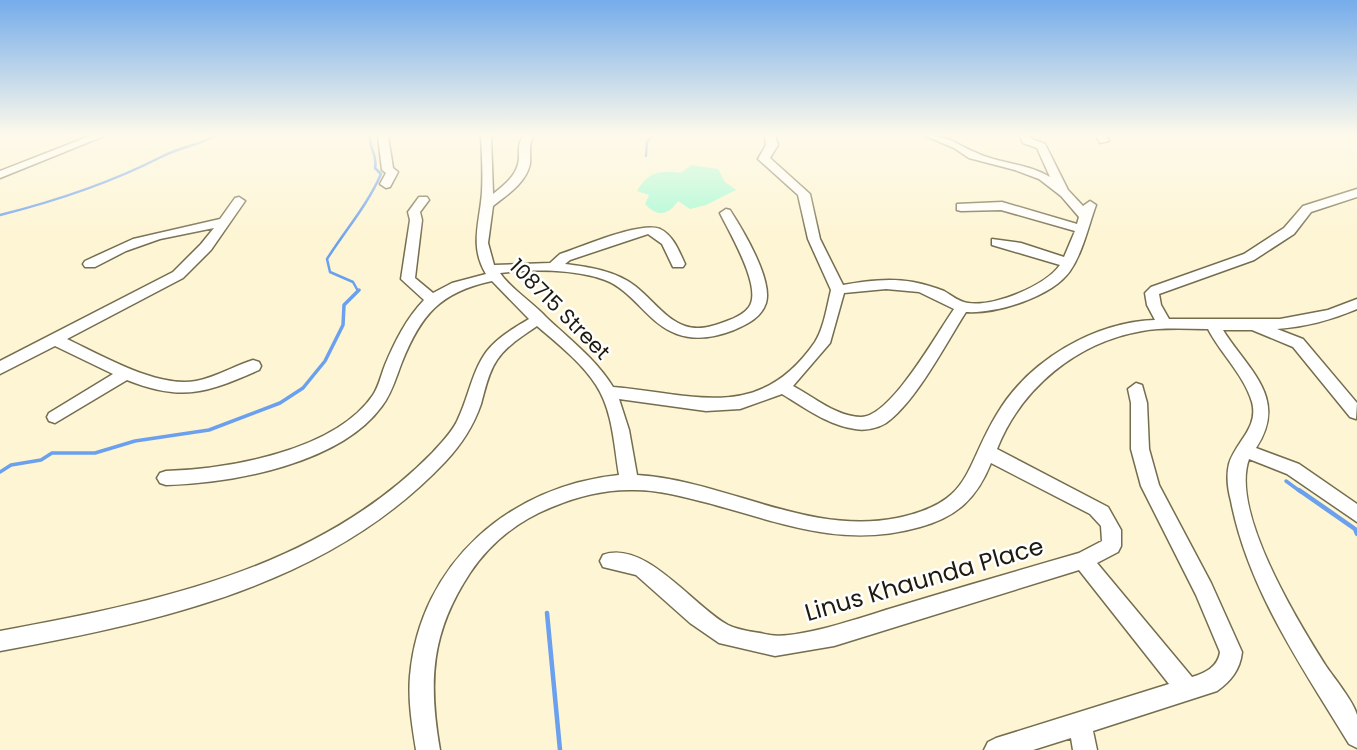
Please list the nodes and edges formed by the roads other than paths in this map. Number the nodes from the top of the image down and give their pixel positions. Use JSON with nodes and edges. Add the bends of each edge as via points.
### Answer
{"nodes":[{"id":1,"x":396,"y":171,"type":"edge"},
{"id":2,"x":487,"y":171,"type":"edge"},
{"id":3,"x":521,"y":171,"type":"edge"},
{"id":4,"x":778,"y":171,"type":"edge"},
{"id":5,"x":1028,"y":171,"type":"edge"},
{"id":6,"x":1054,"y":171,"type":"edge"},
{"id":7,"x":392,"y":172,"type":"joint"},
{"id":8,"x":386,"y":184,"type":"dead end"},
{"id":9,"x":1357,"y":193,"type":"edge"},
{"id":10,"x":1066,"y":194,"type":"junction"},
{"id":11,"x":423,"y":200,"type":"dead end"},
{"id":12,"x":239,"y":201,"type":"dead end"},
{"id":13,"x":487,"y":204,"type":"junction"},
{"id":14,"x":961,"y":207,"type":"dead end"},
{"id":15,"x":726,"y":213,"type":"dead end"},
{"id":16,"x":1086,"y":217,"type":"junction"},
{"id":17,"x":224,"y":222,"type":"junction"},
{"id":18,"x":997,"y":242,"type":"dead end"},
{"id":19,"x":1068,"y":263,"type":"junction"},
{"id":20,"x":90,"y":264,"type":"dead end"},
{"id":21,"x":678,"y":264,"type":"dead end"},
{"id":22,"x":551,"y":269,"type":"junction"},
{"id":23,"x":493,"y":273,"type":"junction"},
{"id":24,"x":838,"y":290,"type":"junction"},
{"id":25,"x":432,"y":300,"type":"junction"},
{"id":26,"x":1357,"y":304,"type":"edge"},
{"id":27,"x":962,"y":307,"type":"junction"},
{"id":28,"x":533,"y":313,"type":"junction"},
{"id":29,"x":1165,"y":324,"type":"junction"},
{"id":30,"x":1212,"y":324,"type":"junction"},
{"id":31,"x":1251,"y":324,"type":"junction"},
{"id":32,"x":55,"y":340,"type":"junction"},
{"id":33,"x":253,"y":366,"type":"dead end"},
{"id":34,"x":0,"y":368,"type":"edge"},
{"id":35,"x":128,"y":372,"type":"junction"},
{"id":36,"x":783,"y":387,"type":"junction"},
{"id":37,"x":1136,"y":389,"type":"dead end"},
{"id":38,"x":608,"y":392,"type":"junction"},
{"id":39,"x":1356,"y":413,"type":"edge"},
{"id":40,"x":55,"y":417,"type":"dead end"},
{"id":41,"x":1246,"y":451,"type":"junction"},
{"id":42,"x":988,"y":453,"type":"junction"},
{"id":43,"x":166,"y":478,"type":"dead end"},
{"id":44,"x":629,"y":482,"type":"junction"},
{"id":45,"x":1357,"y":514,"type":"edge"},
{"id":46,"x":1083,"y":560,"type":"junction"},
{"id":47,"x":610,"y":561,"type":"dead end"},
{"id":48,"x":0,"y":641,"type":"edge"},
{"id":49,"x":1187,"y":689,"type":"junction"},
{"id":50,"x":1080,"y":724,"type":"junction"},
{"id":51,"x":1357,"y":736,"type":"edge"},
{"id":52,"x":428,"y":750,"type":"edge"},
{"id":53,"x":996,"y":750,"type":"edge"},
{"id":54,"x":1085,"y":750,"type":"edge"}],
"edges":[{"from":1,"to":7,"type":"street"},
{"from":2,"to":13,"type":"street","name":"108715 Street"},
{"from":3,"to":13,"type":"street"},
{"from":4,"to":24,"type":"street","via":[[804,194],[814,239]]},
{"from":5,"to":10,"type":"street"},
{"from":6,"to":10,"type":"street"},
{"from":7,"to":8,"type":"street"},
{"from":9,"to":29,"type":"street","via":[[1307,209],[1289,230],[1249,257],[1156,290],[1152,299]]},
{"from":10,"to":16,"type":"street"},
{"from":11,"to":25,"type":"street","via":[[414,212],[408,279]]},
{"from":12,"to":17,"type":"street"},
{"from":13,"to":23,"type":"street","name":"108715 Street","via":[[482,242],[484,259]]},
{"from":14,"to":16,"type":"street","via":[[1002,206]]},
{"from":15,"to":22,"type":"street","via":[[754,272],[760,298],[751,314],[725,328],[701,333],[680,330],[628,286],[613,279]]},
{"from":16,"to":19,"type":"street"},
{"from":17,"to":20,"type":"street","via":[[115,250]]},
{"from":17,"to":32,"type":"street","via":[[178,275]]},
{"from":18,"to":19,"type":"street"},
{"from":19,"to":27,"type":"street","via":[[1040,288],[992,306]]},
{"from":21,"to":22,"type":"street","via":[[658,232],[640,231],[565,257]]},
{"from":22,"to":23,"type":"street"},
{"from":23,"to":25,"type":"street","via":[[455,285]]},
{"from":23,"to":28,"type":"street","name":"108715 Street"},
{"from":24,"to":27,"type":"street","via":[[909,286],[935,292]]},
{"from":24,"to":36,"type":"street","via":[[822,343]]},
{"from":25,"to":43,"type":"street","via":[[411,325],[373,407],[339,433],[321,444],[247,469],[217,476]]},
{"from":26,"to":31,"type":"street","via":[[1310,320]]},
{"from":27,"to":36,"type":"street","via":[[905,390],[877,420],[855,423]]},
{"from":28,"to":38,"type":"street","name":"108715 Street","via":[[583,359]]},
{"from":28,"to":48,"type":"street","via":[[488,360],[467,419],[443,453],[396,499],[355,527],[214,593],[139,614]]},
{"from":29,"to":30,"type":"street"},
{"from":29,"to":42,"type":"street","via":[[1106,334],[1063,359],[1011,405]]},
{"from":30,"to":31,"type":"street"},
{"from":30,"to":41,"type":"street","via":[[1260,402],[1262,421]]},
{"from":31,"to":39,"type":"street","via":[[1298,343]]},
{"from":32,"to":34,"type":"street"},
{"from":32,"to":35,"type":"street"},
{"from":33,"to":35,"type":"street","via":[[189,388],[168,387]]},
{"from":35,"to":40,"type":"street"},
{"from":36,"to":38,"type":"street","via":[[721,406]]},
{"from":37,"to":49,"type":"street","via":[[1140,449],[1150,486],[1231,652],[1222,674]]},
{"from":38,"to":44,"type":"street","name":"108715 Street"},
{"from":41,"to":45,"type":"street","via":[[1293,469]]},
{"from":41,"to":51,"type":"street","via":[[1238,463],[1238,487],[1252,543],[1276,597]]},
{"from":42,"to":44,"type":"street","via":[[973,486],[954,506],[930,518],[874,530],[825,528],[683,490]]},
{"from":42,"to":46,"type":"street","name":"Linus Khaunda Place","via":[[1105,515],[1112,531],[1111,546]]},
{"from":44,"to":52,"type":"street","via":[[576,490],[535,506],[495,531],[466,562],[440,603],[422,661],[419,698]]},
{"from":46,"to":47,"type":"street","name":"Linus Khaunda Place","via":[[834,636],[775,646],[726,636],[643,569]]},
{"from":46,"to":49,"type":"street"},
{"from":49,"to":50,"type":"street"},
{"from":50,"to":53,"type":"street"},
{"from":50,"to":54,"type":"street"}]}
